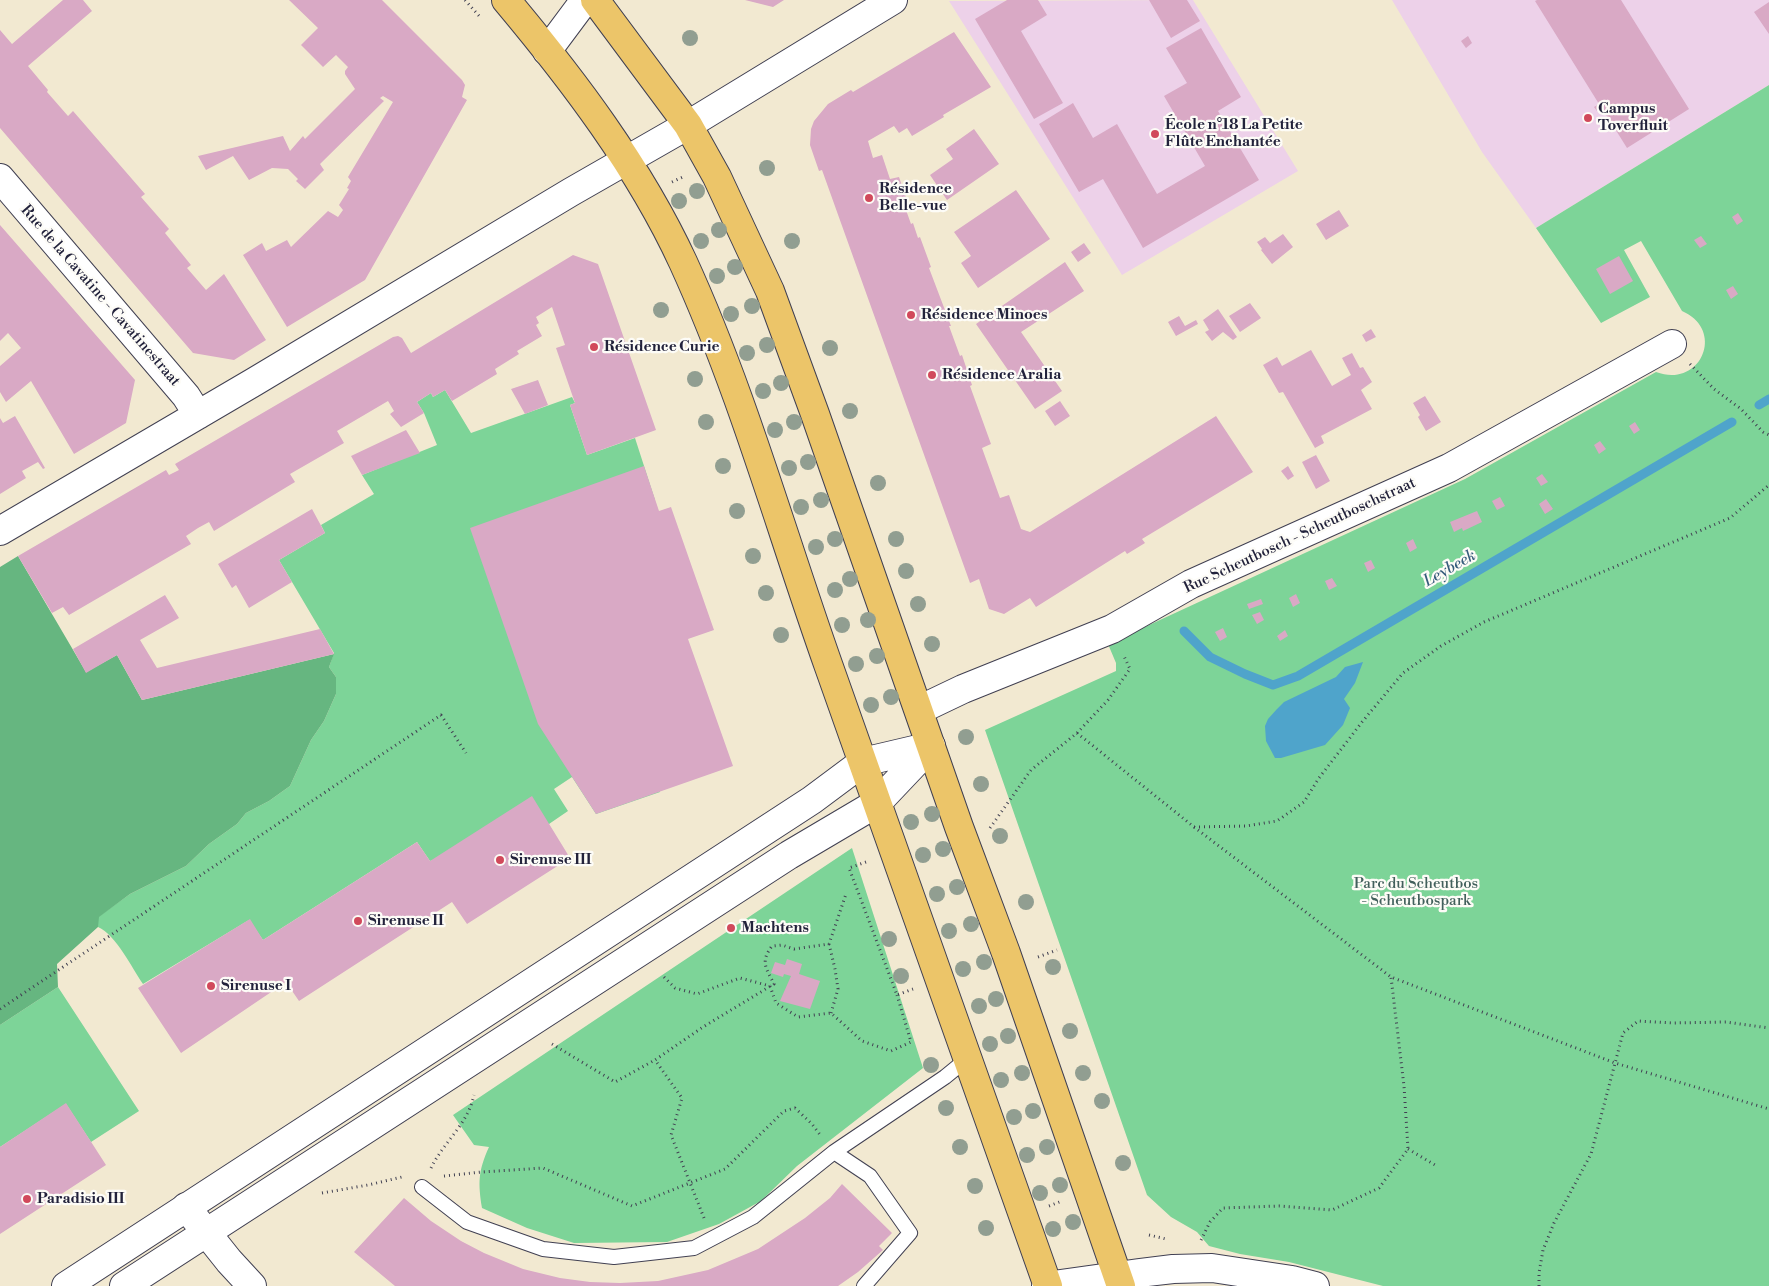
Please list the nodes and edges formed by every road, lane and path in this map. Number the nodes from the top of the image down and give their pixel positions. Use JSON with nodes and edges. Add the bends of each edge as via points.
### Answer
{"nodes":[{"id":1,"x":464,"y":0,"type":"edge"},
{"id":2,"x":506,"y":0,"type":"edge"},
{"id":3,"x":585,"y":0,"type":"edge"},
{"id":4,"x":595,"y":0,"type":"edge"},
{"id":5,"x":893,"y":0,"type":"edge"},
{"id":6,"x":484,"y":20,"type":"dead end"},
{"id":7,"x":547,"y":51,"type":"junction"},
{"id":8,"x":688,"y":125,"type":"junction"},
{"id":9,"x":626,"y":160,"type":"junction"},
{"id":10,"x":693,"y":172,"type":"dead end"},
{"id":11,"x":0,"y":178,"type":"edge"},
{"id":12,"x":670,"y":183,"type":"dead end"},
{"id":13,"x":1672,"y":344,"type":"joint"},
{"id":14,"x":198,"y":415,"type":"junction"},
{"id":15,"x":1769,"y":435,"type":"edge"},
{"id":16,"x":1769,"y":485,"type":"edge"},
{"id":17,"x":0,"y":531,"type":"edge"},
{"id":18,"x":1112,"y":628,"type":"junction"},
{"id":19,"x":918,"y":710,"type":"junction"},
{"id":20,"x":1077,"y":733,"type":"junction"},
{"id":21,"x":931,"y":746,"type":"junction"},
{"id":22,"x":466,"y":754,"type":"dead end"},
{"id":23,"x":863,"y":762,"type":"junction"},
{"id":24,"x":877,"y":803,"type":"junction"},
{"id":25,"x":1194,"y":827,"type":"junction"},
{"id":26,"x":989,"y":829,"type":"dead end"},
{"id":27,"x":874,"y":858,"type":"dead end"},
{"id":28,"x":846,"y":894,"type":"dead end"},
{"id":29,"x":828,"y":944,"type":"junction"},
{"id":30,"x":1057,"y":950,"type":"dead end"},
{"id":31,"x":1033,"y":959,"type":"dead end"},
{"id":32,"x":664,"y":978,"type":"dead end"},
{"id":33,"x":1391,"y":978,"type":"junction"},
{"id":34,"x":770,"y":986,"type":"junction"},
{"id":35,"x":916,"y":988,"type":"dead end"},
{"id":36,"x":896,"y":995,"type":"junction"},
{"id":37,"x":0,"y":1008,"type":"edge"},
{"id":38,"x":831,"y":1012,"type":"junction"},
{"id":39,"x":1769,"y":1028,"type":"edge"},
{"id":40,"x":447,"y":1036,"type":"junction"},
{"id":41,"x":551,"y":1043,"type":"dead end"},
{"id":42,"x":967,"y":1059,"type":"junction"},
{"id":43,"x":655,"y":1060,"type":"junction"},
{"id":44,"x":1615,"y":1063,"type":"junction"},
{"id":45,"x":466,"y":1065,"type":"junction"},
{"id":46,"x":475,"y":1092,"type":"dead end"},
{"id":47,"x":1769,"y":1110,"type":"edge"},
{"id":48,"x":1408,"y":1149,"type":"junction"},
{"id":49,"x":834,"y":1152,"type":"junction"},
{"id":50,"x":434,"y":1162,"type":"dead end"},
{"id":51,"x":1435,"y":1165,"type":"dead end"},
{"id":52,"x":476,"y":1173,"type":"dead end"},
{"id":53,"x":406,"y":1176,"type":"dead end"},
{"id":54,"x":690,"y":1182,"type":"junction"},
{"id":55,"x":422,"y":1187,"type":"dead end"},
{"id":56,"x":321,"y":1194,"type":"dead end"},
{"id":57,"x":186,"y":1207,"type":"junction"},
{"id":58,"x":206,"y":1233,"type":"junction"},
{"id":59,"x":1149,"y":1235,"type":"dead end"},
{"id":60,"x":712,"y":1238,"type":"junction"},
{"id":61,"x":1175,"y":1241,"type":"dead end"},
{"id":62,"x":1198,"y":1242,"type":"dead end"},
{"id":63,"x":1211,"y":1277,"type":"edge"},
{"id":64,"x":1119,"y":1281,"type":"edge"},
{"id":65,"x":66,"y":1286,"type":"edge"},
{"id":66,"x":124,"y":1286,"type":"edge"},
{"id":67,"x":252,"y":1286,"type":"edge"},
{"id":68,"x":864,"y":1286,"type":"edge"},
{"id":69,"x":1047,"y":1286,"type":"edge"},
{"id":70,"x":1315,"y":1286,"type":"edge"},
{"id":71,"x":1539,"y":1286,"type":"edge"}],
"edges":[{"from":1,"to":6,"type":"path"},
{"from":2,"to":7,"type":"main road"},
{"from":3,"to":7,"type":"street"},
{"from":4,"to":8,"type":"main road"},
{"from":5,"to":8,"type":"street"},
{"from":7,"to":9,"type":"main road"},
{"from":8,"to":9,"type":"street"},
{"from":8,"to":19,"type":"main road","via":[[770,290]]},
{"from":9,"to":14,"type":"street"},
{"from":9,"to":23,"type":"main road","via":[[682,259],[717,341]]},
{"from":10,"to":12,"type":"path"},
{"from":11,"to":14,"type":"street","name":"Rue de la Cavatine - Cavatinestraat","via":[[186,396]]},
{"from":13,"to":15,"type":"path","via":[[1714,389]]},
{"from":13,"to":18,"type":"street","name":"Rue Scheutbosch - Scheutboschstraat","via":[[1449,468],[1191,584]]},
{"from":14,"to":17,"type":"street"},
{"from":16,"to":25,"type":"path","via":[[1730,518],[1484,622],[1441,646],[1403,673],[1319,778],[1304,802],[1277,821],[1246,826]]},
{"from":18,"to":19,"type":"street","name":"Rue Scheutbosch - Scheutboschstraat"},
{"from":18,"to":20,"type":"path","via":[[1130,669],[1108,700]]},
{"from":19,"to":21,"type":"main road"},
{"from":20,"to":25,"type":"path"},
{"from":20,"to":26,"type":"path","via":[[1031,770]]},
{"from":21,"to":23,"type":"street"},
{"from":21,"to":24,"type":"street"},
{"from":21,"to":64,"type":"main road"},
{"from":22,"to":37,"type":"path","via":[[441,715]]},
{"from":23,"to":24,"type":"main road"},
{"from":23,"to":40,"type":"street","via":[[812,800]]},
{"from":24,"to":42,"type":"main road"},
{"from":24,"to":45,"type":"street","via":[[789,855]]},
{"from":25,"to":33,"type":"path"},
{"from":27,"to":36,"type":"path","via":[[849,868]]},
{"from":28,"to":29,"type":"path"},
{"from":29,"to":34,"type":"path","via":[[794,949],[772,946],[765,955],[765,966],[774,984]]},
{"from":29,"to":38,"type":"path","via":[[838,989]]},
{"from":30,"to":31,"type":"path"},
{"from":32,"to":34,"type":"path","via":[[675,988],[697,994],[740,978]]},
{"from":33,"to":44,"type":"path"},
{"from":33,"to":48,"type":"path"},
{"from":34,"to":38,"type":"path","via":[[776,1003],[798,1017]]},
{"from":34,"to":43,"type":"path"},
{"from":35,"to":36,"type":"path"},
{"from":36,"to":38,"type":"path","via":[[911,1042],[891,1051],[862,1041]]},
{"from":39,"to":44,"type":"path","via":[[1726,1022],[1638,1021],[1623,1033]]},
{"from":40,"to":45,"type":"street"},
{"from":40,"to":57,"type":"street"},
{"from":41,"to":43,"type":"path","via":[[615,1082]]},
{"from":42,"to":49,"type":"lane"},
{"from":42,"to":69,"type":"main road"},
{"from":43,"to":54,"type":"path","via":[[682,1098],[671,1135]]},
{"from":44,"to":47,"type":"path"},
{"from":44,"to":71,"type":"path","via":[[1591,1154],[1543,1250]]},
{"from":45,"to":58,"type":"street"},
{"from":46,"to":50,"type":"path","via":[[461,1124]]},
{"from":48,"to":51,"type":"path"},
{"from":48,"to":62,"type":"path","via":[[1379,1188],[1332,1210],[1279,1206],[1224,1208],[1210,1222]]},
{"from":49,"to":54,"type":"path","via":[[795,1108],[784,1111],[725,1169]]},
{"from":49,"to":60,"type":"lane","via":[[753,1217]]},
{"from":49,"to":68,"type":"lane","via":[[870,1176],[910,1232]]},
{"from":52,"to":54,"type":"path","via":[[542,1168],[632,1206]]},
{"from":53,"to":56,"type":"path"},
{"from":54,"to":60,"type":"path"},
{"from":55,"to":60,"type":"lane","via":[[467,1222],[543,1249],[614,1257],[694,1248]]},
{"from":57,"to":58,"type":"street"},
{"from":57,"to":65,"type":"street"},
{"from":58,"to":66,"type":"street"},
{"from":58,"to":67,"type":"street"},
{"from":59,"to":61,"type":"path"},
{"from":63,"to":64,"type":"street","via":[[1173,1269]]},
{"from":63,"to":70,"type":"street","via":[[1292,1280]]},
{"from":64,"to":69,"type":"street"}]}
